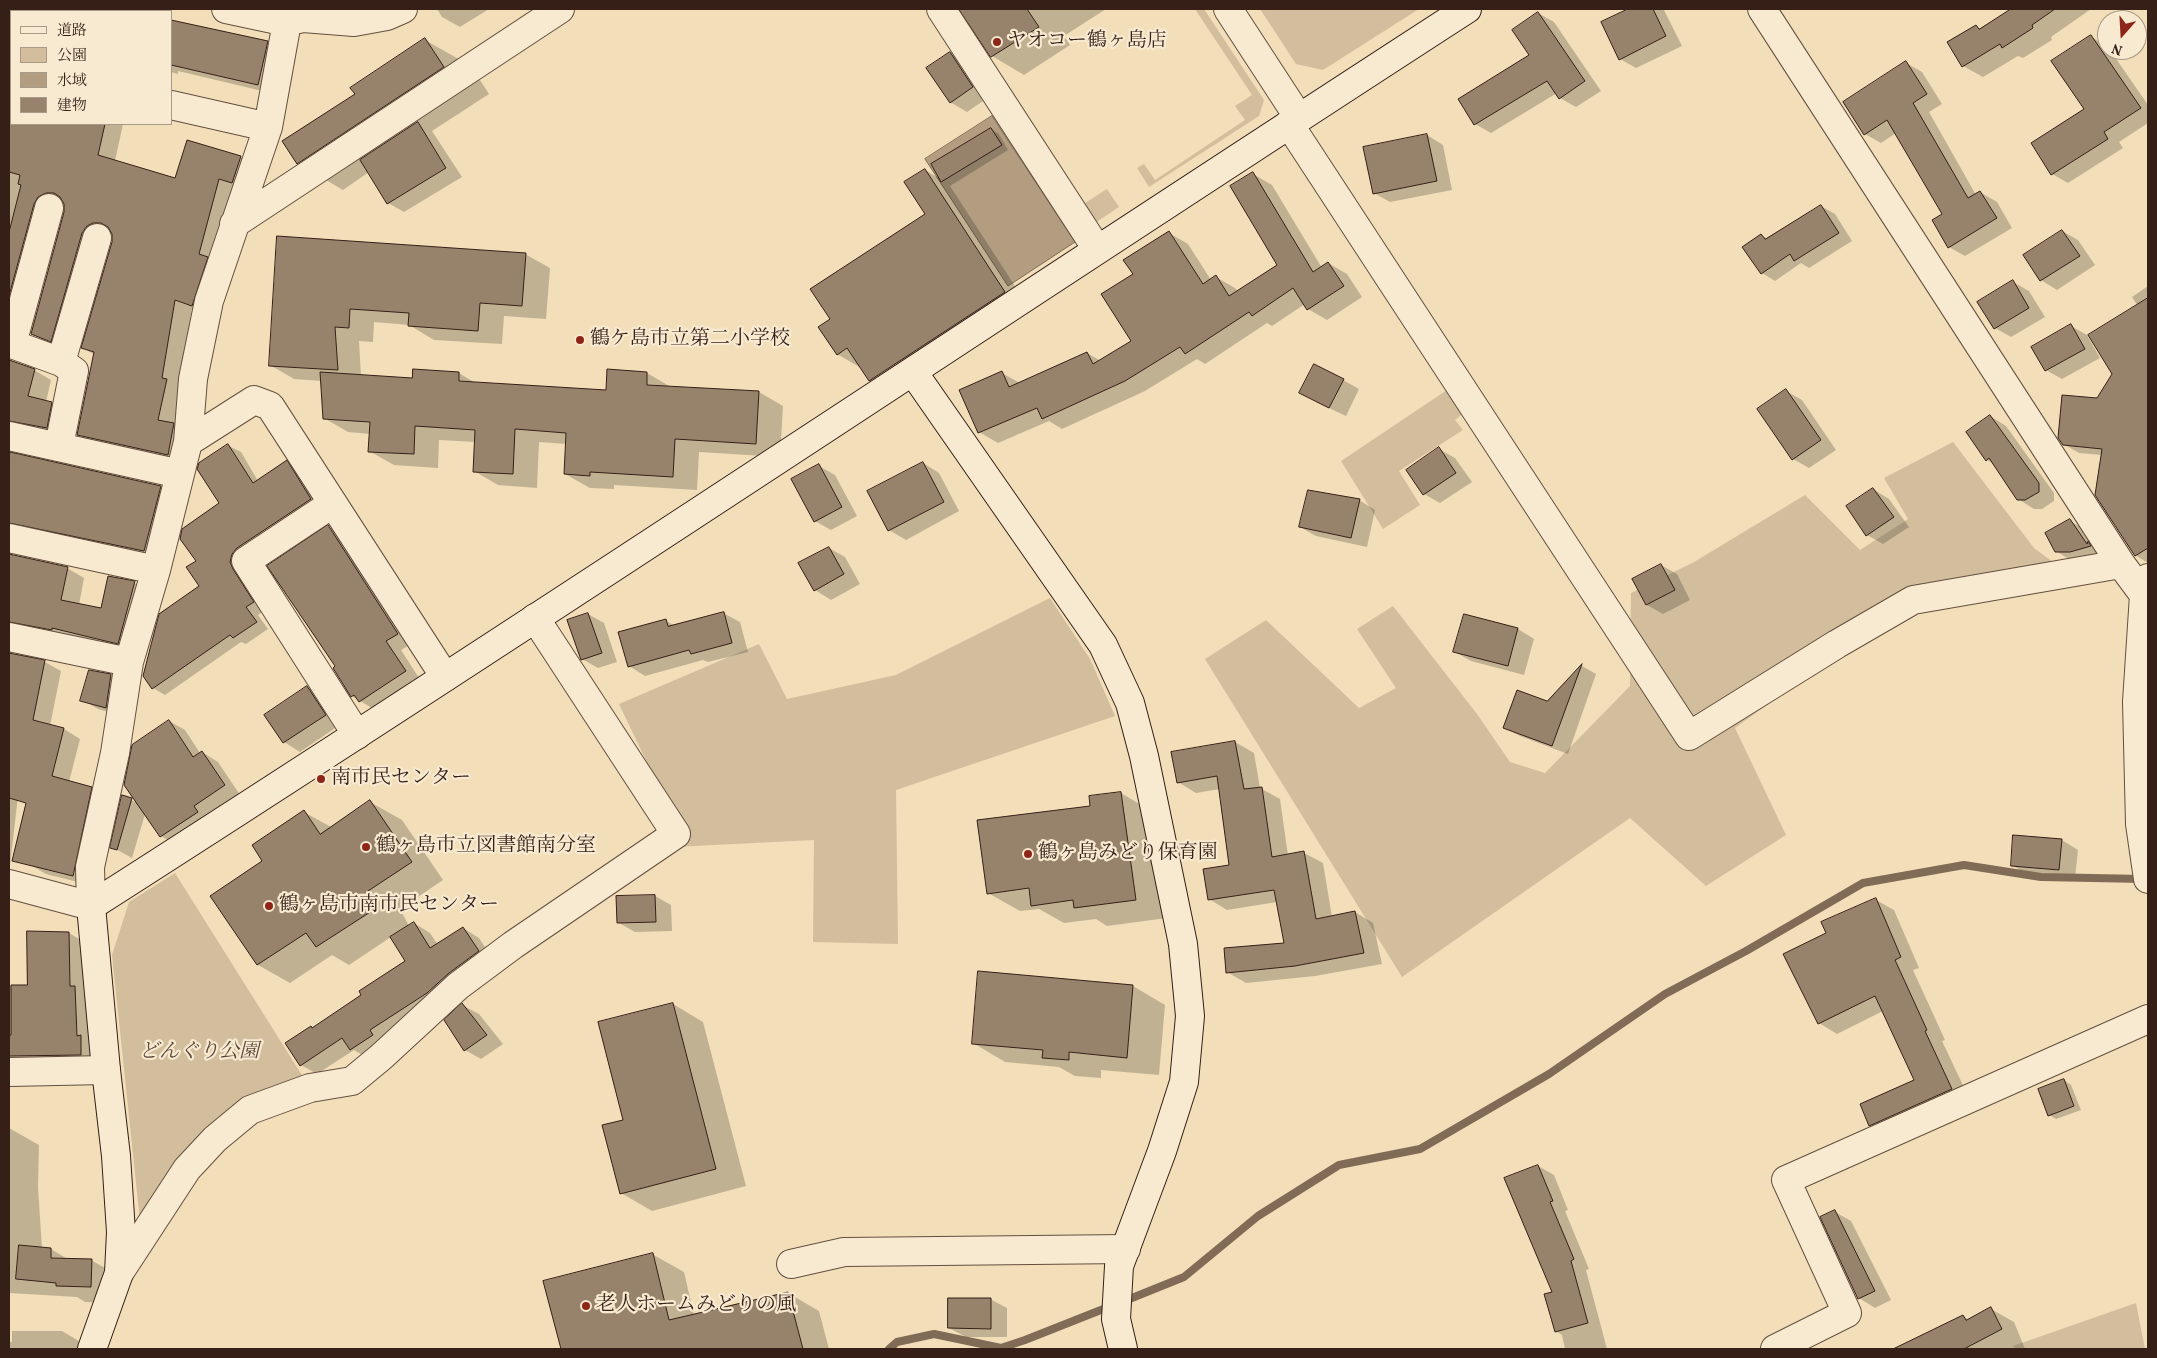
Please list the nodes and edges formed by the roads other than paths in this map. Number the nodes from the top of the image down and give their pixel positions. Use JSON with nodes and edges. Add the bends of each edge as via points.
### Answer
{"nodes":[{"id":1,"x":226,"y":9,"type":"edge"},
{"id":2,"x":403,"y":9,"type":"edge"},
{"id":3,"x":560,"y":9,"type":"edge"},
{"id":4,"x":941,"y":9,"type":"edge"},
{"id":5,"x":1228,"y":9,"type":"edge"},
{"id":6,"x":1467,"y":9,"type":"edge"},
{"id":7,"x":1762,"y":9,"type":"edge"},
{"id":8,"x":287,"y":22,"type":"junction"},
{"id":9,"x":172,"y":105,"type":"edge"},
{"id":10,"x":1294,"y":121,"type":"junction"},
{"id":11,"x":268,"y":127,"type":"junction"},
{"id":12,"x":49,"y":208,"type":"dead end"},
{"id":13,"x":234,"y":224,"type":"junction"},
{"id":14,"x":97,"y":238,"type":"dead end"},
{"id":15,"x":1097,"y":249,"type":"junction"},
{"id":16,"x":10,"y":343,"type":"edge"},
{"id":17,"x":62,"y":362,"type":"junction"},
{"id":18,"x":913,"y":372,"type":"junction"},
{"id":19,"x":9,"y":436,"type":"edge"},
{"id":20,"x":188,"y":442,"type":"junction"},
{"id":21,"x":59,"y":446,"type":"junction"},
{"id":22,"x":180,"y":474,"type":"junction"},
{"id":23,"x":332,"y":504,"type":"junction"},
{"id":24,"x":9,"y":538,"type":"edge"},
{"id":25,"x":2121,"y":564,"type":"junction"},
{"id":26,"x":156,"y":570,"type":"junction"},
{"id":27,"x":2146,"y":586,"type":"edge"},
{"id":28,"x":535,"y":618,"type":"junction"},
{"id":29,"x":9,"y":637,"type":"edge"},
{"id":30,"x":128,"y":662,"type":"junction"},
{"id":31,"x":446,"y":676,"type":"junction"},
{"id":32,"x":357,"y":736,"type":"junction"},
{"id":33,"x":2148,"y":880,"type":"edge"},
{"id":34,"x":9,"y":884,"type":"edge"},
{"id":35,"x":91,"y":906,"type":"junction"},
{"id":36,"x":2148,"y":1019,"type":"edge"},
{"id":37,"x":106,"y":1070,"type":"junction"},
{"id":38,"x":9,"y":1072,"type":"edge"},
{"id":39,"x":1126,"y":1248,"type":"junction"},
{"id":40,"x":791,"y":1264,"type":"dead end"},
{"id":41,"x":119,"y":1273,"type":"junction"},
{"id":42,"x":92,"y":1349,"type":"edge"},
{"id":43,"x":1123,"y":1349,"type":"edge"},
{"id":44,"x":1775,"y":1349,"type":"edge"}],
"edges":[{"from":1,"to":8,"type":"street"},
{"from":2,"to":8,"type":"street","via":[[387,16],[354,22],[302,18]]},
{"from":3,"to":13,"type":"street"},
{"from":4,"to":15,"type":"street"},
{"from":5,"to":10,"type":"street"},
{"from":6,"to":10,"type":"street"},
{"from":7,"to":25,"type":"street"},
{"from":8,"to":11,"type":"street"},
{"from":9,"to":11,"type":"street"},
{"from":10,"to":15,"type":"street"},
{"from":10,"to":25,"type":"street","via":[[1689,736],[1913,600]]},
{"from":11,"to":13,"type":"street"},
{"from":12,"to":16,"type":"street"},
{"from":13,"to":20,"type":"street","via":[[208,301],[193,379]]},
{"from":14,"to":17,"type":"street"},
{"from":15,"to":18,"type":"street"},
{"from":16,"to":17,"type":"street"},
{"from":17,"to":21,"type":"street","via":[[74,371]]},
{"from":18,"to":28,"type":"street"},
{"from":18,"to":39,"type":"street","via":[[1104,645],[1130,704],[1144,756],[1183,944],[1190,1016],[1184,1082]]},
{"from":19,"to":21,"type":"street"},
{"from":20,"to":22,"type":"street"},
{"from":20,"to":23,"type":"street","via":[[254,400],[270,406]]},
{"from":21,"to":22,"type":"street"},
{"from":22,"to":26,"type":"street"},
{"from":23,"to":31,"type":"street"},
{"from":23,"to":32,"type":"street","via":[[246,561]]},
{"from":24,"to":26,"type":"street"},
{"from":25,"to":27,"type":"street"},
{"from":26,"to":30,"type":"street"},
{"from":27,"to":33,"type":"street","via":[[2137,702],[2140,824]]},
{"from":28,"to":31,"type":"street"},
{"from":28,"to":41,"type":"street","via":[[676,834],[458,986],[352,1081],[310,1088],[250,1110],[215,1139],[187,1169]]},
{"from":29,"to":30,"type":"street"},
{"from":30,"to":35,"type":"street","via":[[115,753],[90,867]]},
{"from":31,"to":32,"type":"street"},
{"from":32,"to":35,"type":"street"},
{"from":34,"to":35,"type":"street"},
{"from":35,"to":37,"type":"street"},
{"from":36,"to":44,"type":"street","via":[[1786,1180],[1847,1313]]},
{"from":37,"to":38,"type":"street"},
{"from":37,"to":41,"type":"street","via":[[116,1156]]},
{"from":39,"to":40,"type":"street","via":[[844,1252]]},
{"from":39,"to":43,"type":"street","via":[[1120,1266],[1116,1319]]},
{"from":41,"to":42,"type":"street"}]}
